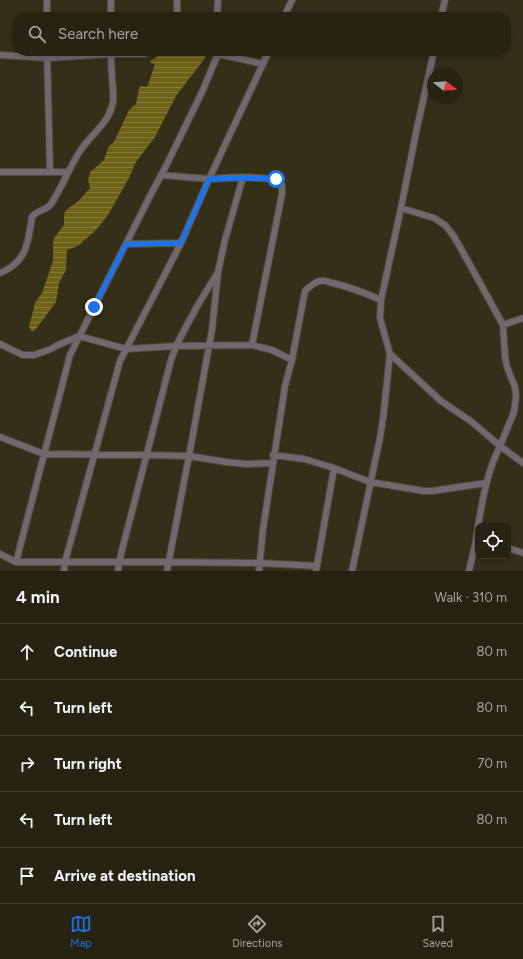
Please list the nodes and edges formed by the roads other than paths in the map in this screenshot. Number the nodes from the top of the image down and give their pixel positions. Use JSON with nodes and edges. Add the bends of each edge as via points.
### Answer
{"nodes":[{"id":1,"x":47,"y":0,"type":"edge"},
{"id":2,"x":111,"y":0,"type":"edge"},
{"id":3,"x":177,"y":0,"type":"edge"},
{"id":4,"x":218,"y":0,"type":"edge"},
{"id":5,"x":292,"y":0,"type":"edge"},
{"id":6,"x":445,"y":0,"type":"edge"},
{"id":7,"x":47,"y":12,"type":"edge"},
{"id":8,"x":111,"y":12,"type":"edge"},
{"id":9,"x":177,"y":12,"type":"edge"},
{"id":10,"x":217,"y":12,"type":"edge"},
{"id":11,"x":286,"y":12,"type":"edge"},
{"id":12,"x":442,"y":12,"type":"edge"},
{"id":13,"x":12,"y":55,"type":"edge"},
{"id":14,"x":0,"y":56,"type":"edge"},
{"id":15,"x":47,"y":56,"type":"edge"},
{"id":16,"x":111,"y":56,"type":"edge"},
{"id":17,"x":216,"y":56,"type":"edge"},
{"id":18,"x":233,"y":56,"type":"edge"},
{"id":19,"x":267,"y":56,"type":"edge"},
{"id":20,"x":433,"y":56,"type":"edge"},
{"id":21,"x":263,"y":64,"type":"junction"},
{"id":22,"x":0,"y":172,"type":"edge"},
{"id":23,"x":50,"y":172,"type":"junction"},
{"id":24,"x":68,"y":172,"type":"junction"},
{"id":25,"x":161,"y":175,"type":"junction"},
{"id":26,"x":243,"y":178,"type":"junction"},
{"id":27,"x":209,"y":179,"type":"junction"},
{"id":28,"x":401,"y":208,"type":"junction"},
{"id":29,"x":181,"y":243,"type":"junction"},
{"id":30,"x":126,"y":244,"type":"junction"},
{"id":31,"x":218,"y":272,"type":"junction"},
{"id":32,"x":0,"y":273,"type":"edge"},
{"id":33,"x":381,"y":300,"type":"junction"},
{"id":34,"x":523,"y":318,"type":"edge"},
{"id":35,"x":503,"y":325,"type":"junction"},
{"id":36,"x":78,"y":336,"type":"junction"},
{"id":37,"x":0,"y":344,"type":"edge"},
{"id":38,"x":252,"y":345,"type":"junction"},
{"id":39,"x":176,"y":346,"type":"junction"},
{"id":40,"x":209,"y":346,"type":"junction"},
{"id":41,"x":126,"y":349,"type":"junction"},
{"id":42,"x":390,"y":354,"type":"junction"},
{"id":43,"x":292,"y":360,"type":"junction"},
{"id":44,"x":0,"y":437,"type":"edge"},
{"id":45,"x":500,"y":446,"type":"junction"},
{"id":46,"x":44,"y":454,"type":"junction"},
{"id":47,"x":95,"y":454,"type":"junction"},
{"id":48,"x":147,"y":455,"type":"junction"},
{"id":49,"x":273,"y":455,"type":"junction"},
{"id":50,"x":190,"y":456,"type":"junction"},
{"id":51,"x":272,"y":462,"type":"junction"},
{"id":52,"x":523,"y":463,"type":"edge"},
{"id":53,"x":334,"y":468,"type":"junction"},
{"id":54,"x":370,"y":482,"type":"junction"},
{"id":55,"x":486,"y":483,"type":"junction"},
{"id":56,"x":479,"y":523,"type":"edge"},
{"id":57,"x":475,"y":545,"type":"edge"},
{"id":58,"x":511,"y":549,"type":"edge"},
{"id":59,"x":523,"y":553,"type":"edge"},
{"id":60,"x":0,"y":554,"type":"edge"},
{"id":61,"x":16,"y":562,"type":"junction"},
{"id":62,"x":64,"y":562,"type":"junction"},
{"id":63,"x":119,"y":562,"type":"junction"},
{"id":64,"x":169,"y":562,"type":"junction"},
{"id":65,"x":260,"y":563,"type":"junction"},
{"id":66,"x":317,"y":569,"type":"edge"},
{"id":67,"x":64,"y":571,"type":"edge"},
{"id":68,"x":118,"y":571,"type":"edge"},
{"id":69,"x":167,"y":571,"type":"edge"},
{"id":70,"x":259,"y":571,"type":"edge"},
{"id":71,"x":352,"y":571,"type":"edge"},
{"id":72,"x":469,"y":571,"type":"edge"}],
"edges":[{"from":1,"to":7,"type":"street"},
{"from":2,"to":8,"type":"street"},
{"from":3,"to":9,"type":"street"},
{"from":4,"to":10,"type":"street"},
{"from":5,"to":11,"type":"street"},
{"from":6,"to":12,"type":"street"},
{"from":13,"to":14,"type":"street"},
{"from":15,"to":23,"type":"street"},
{"from":16,"to":24,"type":"street","via":[[113,105],[109,115],[82,148]]},
{"from":17,"to":25,"type":"street","via":[[202,92]]},
{"from":18,"to":21,"type":"street"},
{"from":19,"to":21,"type":"street"},
{"from":20,"to":28,"type":"street"},
{"from":21,"to":27,"type":"street"},
{"from":22,"to":23,"type":"street"},
{"from":23,"to":24,"type":"street"},
{"from":24,"to":32,"type":"street","via":[[49,206],[34,214],[21,258]]},
{"from":25,"to":27,"type":"street"},
{"from":25,"to":30,"type":"street"},
{"from":26,"to":27,"type":"street"},
{"from":26,"to":31,"type":"street"},
{"from":26,"to":38,"type":"street","via":[[276,179],[282,185]]},
{"from":27,"to":29,"type":"street"},
{"from":28,"to":33,"type":"street"},
{"from":28,"to":35,"type":"street","via":[[434,218],[445,225]]},
{"from":29,"to":30,"type":"street"},
{"from":29,"to":41,"type":"street"},
{"from":30,"to":36,"type":"street"},
{"from":31,"to":39,"type":"street"},
{"from":31,"to":40,"type":"street"},
{"from":33,"to":42,"type":"street","via":[[380,318]]},
{"from":33,"to":43,"type":"street","via":[[349,287],[324,281],[308,287]]},
{"from":34,"to":35,"type":"street"},
{"from":35,"to":45,"type":"street","via":[[507,367],[516,396],[514,412]]},
{"from":36,"to":37,"type":"street","via":[[34,355],[23,355]]},
{"from":36,"to":41,"type":"street"},
{"from":36,"to":46,"type":"street","via":[[70,355]]},
{"from":38,"to":40,"type":"street"},
{"from":38,"to":43,"type":"street","via":[[272,350]]},
{"from":39,"to":40,"type":"street"},
{"from":39,"to":41,"type":"street"},
{"from":39,"to":48,"type":"street"},
{"from":40,"to":50,"type":"street"},
{"from":41,"to":47,"type":"street","via":[[120,361]]},
{"from":42,"to":45,"type":"street","via":[[441,401],[472,422]]},
{"from":42,"to":54,"type":"street","via":[[383,419]]},
{"from":43,"to":49,"type":"street","via":[[284,386]]},
{"from":44,"to":46,"type":"street"},
{"from":45,"to":52,"type":"street"},
{"from":45,"to":55,"type":"street"},
{"from":46,"to":47,"type":"street"},
{"from":46,"to":61,"type":"street"},
{"from":47,"to":48,"type":"street"},
{"from":47,"to":62,"type":"street"},
{"from":48,"to":50,"type":"street"},
{"from":48,"to":63,"type":"street"},
{"from":49,"to":51,"type":"street"},
{"from":49,"to":53,"type":"street"},
{"from":50,"to":51,"type":"street","via":[[247,464]]},
{"from":50,"to":64,"type":"street"},
{"from":51,"to":65,"type":"street"},
{"from":53,"to":54,"type":"street"},
{"from":53,"to":66,"type":"street"},
{"from":54,"to":55,"type":"street","via":[[428,491]]},
{"from":54,"to":71,"type":"street"},
{"from":55,"to":56,"type":"street"},
{"from":57,"to":72,"type":"street"},
{"from":58,"to":59,"type":"street"},
{"from":60,"to":61,"type":"street"},
{"from":61,"to":62,"type":"street"},
{"from":62,"to":63,"type":"street"},
{"from":62,"to":67,"type":"street"},
{"from":63,"to":64,"type":"street"},
{"from":63,"to":68,"type":"street"},
{"from":64,"to":65,"type":"street"},
{"from":64,"to":69,"type":"street"},
{"from":65,"to":66,"type":"street"},
{"from":65,"to":70,"type":"street"}]}
